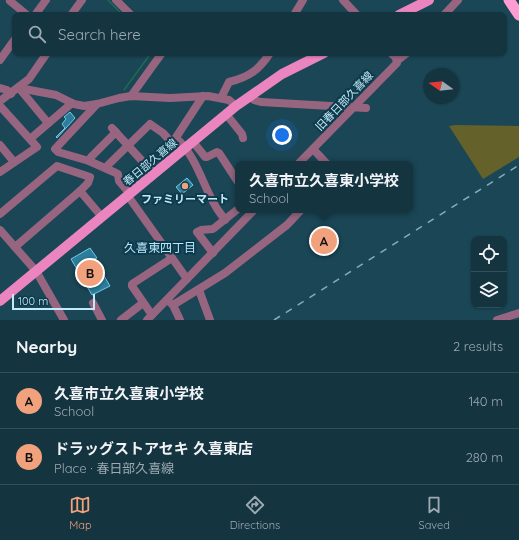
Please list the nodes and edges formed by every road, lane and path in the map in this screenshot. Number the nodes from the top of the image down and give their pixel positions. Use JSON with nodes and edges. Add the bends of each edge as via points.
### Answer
{"nodes":[{"id":1,"x":46,"y":0,"type":"edge"},
{"id":2,"x":82,"y":0,"type":"edge"},
{"id":3,"x":116,"y":0,"type":"edge"},
{"id":4,"x":303,"y":0,"type":"edge"},
{"id":5,"x":343,"y":0,"type":"edge"},
{"id":6,"x":429,"y":0,"type":"edge"},
{"id":7,"x":458,"y":0,"type":"edge"},
{"id":8,"x":509,"y":0,"type":"edge"},
{"id":9,"x":10,"y":1,"type":"edge"},
{"id":10,"x":23,"y":12,"type":"edge"},
{"id":11,"x":37,"y":12,"type":"edge"},
{"id":12,"x":73,"y":12,"type":"edge"},
{"id":13,"x":128,"y":12,"type":"edge"},
{"id":14,"x":296,"y":12,"type":"edge"},
{"id":15,"x":354,"y":12,"type":"edge"},
{"id":16,"x":405,"y":12,"type":"edge"},
{"id":17,"x":447,"y":12,"type":"edge"},
{"id":18,"x":519,"y":15,"type":"edge"},
{"id":19,"x":12,"y":43,"type":"edge"},
{"id":20,"x":45,"y":56,"type":"edge"},
{"id":21,"x":160,"y":56,"type":"edge"},
{"id":22,"x":268,"y":56,"type":"edge"},
{"id":23,"x":318,"y":56,"type":"edge"},
{"id":24,"x":394,"y":56,"type":"edge"},
{"id":25,"x":404,"y":56,"type":"edge"},
{"id":26,"x":0,"y":60,"type":"edge"},
{"id":27,"x":398,"y":61,"type":"junction"},
{"id":28,"x":0,"y":88,"type":"edge"},
{"id":29,"x":18,"y":88,"type":"junction"},
{"id":30,"x":10,"y":94,"type":"junction"},
{"id":31,"x":251,"y":95,"type":"junction"},
{"id":32,"x":131,"y":96,"type":"junction"},
{"id":33,"x":203,"y":96,"type":"junction"},
{"id":34,"x":221,"y":98,"type":"junction"},
{"id":35,"x":0,"y":101,"type":"edge"},
{"id":36,"x":72,"y":103,"type":"junction"},
{"id":37,"x":97,"y":104,"type":"junction"},
{"id":38,"x":0,"y":106,"type":"edge"},
{"id":39,"x":236,"y":106,"type":"junction"},
{"id":40,"x":354,"y":108,"type":"junction"},
{"id":41,"x":366,"y":108,"type":"dead end"},
{"id":42,"x":226,"y":114,"type":"junction"},
{"id":43,"x":48,"y":123,"type":"junction"},
{"id":44,"x":176,"y":138,"type":"junction"},
{"id":45,"x":243,"y":138,"type":"dead end"},
{"id":46,"x":30,"y":139,"type":"junction"},
{"id":47,"x":193,"y":141,"type":"junction"},
{"id":48,"x":0,"y":145,"type":"edge"},
{"id":49,"x":129,"y":145,"type":"junction"},
{"id":50,"x":185,"y":148,"type":"junction"},
{"id":51,"x":313,"y":149,"type":"junction"},
{"id":52,"x":89,"y":161,"type":"junction"},
{"id":53,"x":301,"y":161,"type":"edge"},
{"id":54,"x":324,"y":161,"type":"edge"},
{"id":55,"x":14,"y":162,"type":"junction"},
{"id":56,"x":106,"y":167,"type":"junction"},
{"id":57,"x":0,"y":172,"type":"edge"},
{"id":58,"x":154,"y":174,"type":"junction"},
{"id":59,"x":235,"y":177,"type":"edge"},
{"id":60,"x":80,"y":191,"type":"junction"},
{"id":61,"x":129,"y":195,"type":"junction"},
{"id":62,"x":235,"y":212,"type":"edge"},
{"id":63,"x":251,"y":213,"type":"edge"},
{"id":64,"x":298,"y":213,"type":"edge"},
{"id":65,"x":0,"y":214,"type":"edge"},
{"id":66,"x":102,"y":217,"type":"junction"},
{"id":67,"x":225,"y":220,"type":"junction"},
{"id":68,"x":0,"y":230,"type":"edge"},
{"id":69,"x":14,"y":246,"type":"junction"},
{"id":70,"x":213,"y":253,"type":"junction"},
{"id":71,"x":172,"y":258,"type":"junction"},
{"id":72,"x":36,"y":271,"type":"junction"},
{"id":73,"x":187,"y":279,"type":"junction"},
{"id":74,"x":199,"y":290,"type":"junction"},
{"id":75,"x":0,"y":301,"type":"edge"},
{"id":76,"x":93,"y":303,"type":"dead end"},
{"id":77,"x":143,"y":303,"type":"junction"},
{"id":78,"x":170,"y":303,"type":"junction"},
{"id":79,"x":519,"y":313,"type":"edge"},
{"id":80,"x":150,"y":318,"type":"edge"},
{"id":81,"x":64,"y":320,"type":"edge"},
{"id":82,"x":102,"y":320,"type":"edge"},
{"id":83,"x":121,"y":320,"type":"edge"},
{"id":84,"x":180,"y":320,"type":"edge"},
{"id":85,"x":210,"y":320,"type":"edge"},
{"id":86,"x":497,"y":320,"type":"edge"}],
"edges":[{"from":1,"to":11,"type":"street"},
{"from":2,"to":12,"type":"street"},
{"from":3,"to":13,"type":"street"},
{"from":4,"to":14,"type":"street"},
{"from":5,"to":15,"type":"street"},
{"from":6,"to":16,"type":"main road"},
{"from":7,"to":17,"type":"street"},
{"from":8,"to":18,"type":"highway"},
{"from":9,"to":10,"type":"street"},
{"from":19,"to":26,"type":"street"},
{"from":20,"to":29,"type":"street","via":[[34,73]]},
{"from":21,"to":32,"type":"street"},
{"from":22,"to":34,"type":"street","via":[[255,71],[244,78],[229,82]]},
{"from":23,"to":31,"type":"main road","name":"春日部久喜線","via":[[282,74]]},
{"from":24,"to":27,"type":"street"},
{"from":25,"to":27,"type":"street","name":"旧春日部久喜線"},
{"from":27,"to":40,"type":"street","name":"旧春日部久喜線"},
{"from":28,"to":30,"type":"street","via":[[8,90]]},
{"from":29,"to":30,"type":"street"},
{"from":29,"to":36,"type":"street","via":[[56,95]]},
{"from":29,"to":43,"type":"street"},
{"from":30,"to":35,"type":"street"},
{"from":31,"to":39,"type":"main road","name":"春日部久喜線"},
{"from":31,"to":40,"type":"street","via":[[254,100],[260,102]]},
{"from":32,"to":33,"type":"street"},
{"from":32,"to":37,"type":"street"},
{"from":33,"to":34,"type":"street"},
{"from":33,"to":44,"type":"street"},
{"from":34,"to":39,"type":"street","via":[[230,100]]},
{"from":36,"to":37,"type":"street","via":[[84,106]]},
{"from":36,"to":43,"type":"street"},
{"from":37,"to":52,"type":"street","via":[[55,149]]},
{"from":38,"to":46,"type":"street"},
{"from":39,"to":42,"type":"main road","name":"春日部久喜線"},
{"from":40,"to":41,"type":"street"},
{"from":40,"to":51,"type":"street","name":"旧春日部久喜線"},
{"from":42,"to":45,"type":"street"},
{"from":42,"to":47,"type":"main road","name":"春日部久喜線"},
{"from":43,"to":46,"type":"street"},
{"from":44,"to":49,"type":"street","via":[[171,142],[150,124]]},
{"from":44,"to":50,"type":"street"},
{"from":46,"to":55,"type":"street","via":[[37,147]]},
{"from":47,"to":50,"type":"main road","name":"春日部久喜線"},
{"from":47,"to":59,"type":"street","via":[[205,157],[219,153]]},
{"from":48,"to":55,"type":"street"},
{"from":49,"to":52,"type":"street","via":[[114,130]]},
{"from":49,"to":56,"type":"street"},
{"from":49,"to":58,"type":"street"},
{"from":50,"to":58,"type":"main road","name":"春日部久喜線"},
{"from":50,"to":67,"type":"street","via":[[198,166],[215,206]]},
{"from":51,"to":53,"type":"street","name":"旧春日部久喜線"},
{"from":51,"to":54,"type":"street"},
{"from":52,"to":56,"type":"street"},
{"from":55,"to":57,"type":"street"},
{"from":56,"to":61,"type":"street","via":[[118,174],[119,181]]},
{"from":58,"to":61,"type":"main road","name":"春日部久喜線"},
{"from":60,"to":65,"type":"street","via":[[90,177],[57,166]]},
{"from":60,"to":66,"type":"street"},
{"from":60,"to":69,"type":"street"},
{"from":61,"to":66,"type":"main road","name":"春日部久喜線"},
{"from":61,"to":71,"type":"street"},
{"from":62,"to":67,"type":"street"},
{"from":63,"to":70,"type":"street"},
{"from":64,"to":74,"type":"street","via":[[287,225]]},
{"from":66,"to":72,"type":"main road","name":"春日部久喜線"},
{"from":67,"to":70,"type":"street","via":[[213,229],[197,232]]},
{"from":68,"to":69,"type":"street"},
{"from":69,"to":72,"type":"street"},
{"from":70,"to":73,"type":"street"},
{"from":71,"to":73,"type":"street"},
{"from":71,"to":77,"type":"street","via":[[132,284]]},
{"from":72,"to":75,"type":"main road","name":"春日部久喜線"},
{"from":72,"to":81,"type":"street"},
{"from":73,"to":78,"type":"street"},
{"from":74,"to":78,"type":"street"},
{"from":74,"to":85,"type":"street"},
{"from":76,"to":82,"type":"street"},
{"from":77,"to":80,"type":"street"},
{"from":77,"to":83,"type":"street"},
{"from":78,"to":80,"type":"street"},
{"from":78,"to":84,"type":"street"},
{"from":79,"to":86,"type":"street"}]}
